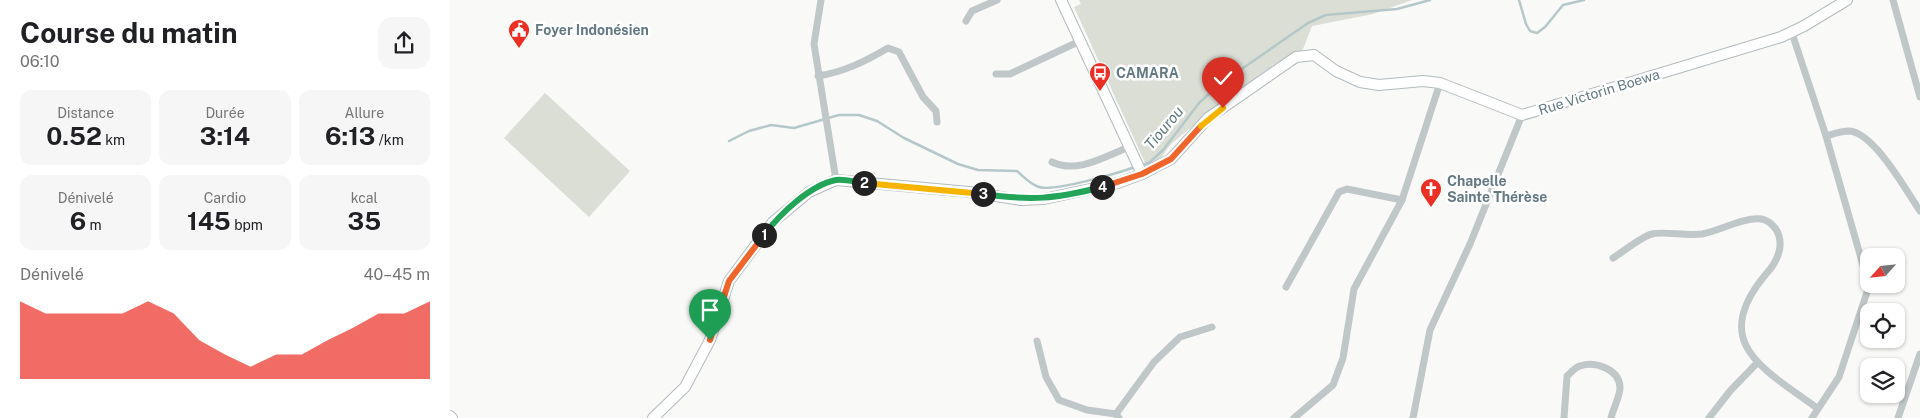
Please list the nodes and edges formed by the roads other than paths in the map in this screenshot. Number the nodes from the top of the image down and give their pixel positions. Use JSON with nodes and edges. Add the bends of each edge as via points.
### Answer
{"nodes":[{"id":1,"x":821,"y":0,"type":"edge"},
{"id":2,"x":997,"y":0,"type":"edge"},
{"id":3,"x":1060,"y":0,"type":"edge"},
{"id":4,"x":1846,"y":0,"type":"edge"},
{"id":5,"x":1893,"y":0,"type":"edge"},
{"id":6,"x":966,"y":21,"type":"dead end"},
{"id":7,"x":1792,"y":33,"type":"junction"},
{"id":8,"x":1080,"y":41,"type":"junction"},
{"id":9,"x":996,"y":74,"type":"dead end"},
{"id":10,"x":818,"y":76,"type":"junction"},
{"id":11,"x":1440,"y":83,"type":"junction"},
{"id":12,"x":1920,"y":97,"type":"edge"},
{"id":13,"x":1522,"y":115,"type":"junction"},
{"id":14,"x":936,"y":122,"type":"dead end"},
{"id":15,"x":1826,"y":136,"type":"junction"},
{"id":16,"x":1129,"y":147,"type":"junction"},
{"id":17,"x":1052,"y":162,"type":"dead end"},
{"id":18,"x":1139,"y":168,"type":"junction"},
{"id":19,"x":836,"y":180,"type":"junction"},
{"id":20,"x":1402,"y":200,"type":"junction"},
{"id":21,"x":1920,"y":212,"type":"edge"},
{"id":22,"x":1613,"y":258,"type":"dead end"},
{"id":23,"x":1286,"y":287,"type":"dead end"},
{"id":24,"x":1212,"y":327,"type":"dead end"},
{"id":25,"x":1037,"y":341,"type":"dead end"},
{"id":26,"x":1920,"y":354,"type":"edge"},
{"id":27,"x":1757,"y":363,"type":"junction"},
{"id":28,"x":1817,"y":408,"type":"junction"},
{"id":29,"x":1118,"y":416,"type":"edge"},
{"id":30,"x":653,"y":418,"type":"edge"},
{"id":31,"x":1294,"y":418,"type":"edge"},
{"id":32,"x":1413,"y":418,"type":"edge"},
{"id":33,"x":1564,"y":418,"type":"edge"},
{"id":34,"x":1611,"y":418,"type":"edge"},
{"id":35,"x":1709,"y":418,"type":"edge"},
{"id":36,"x":1812,"y":418,"type":"edge"},
{"id":37,"x":1898,"y":418,"type":"edge"}],
"edges":[{"from":1,"to":10,"type":"street","via":[[814,44]]},
{"from":2,"to":6,"type":"street","via":[[972,11]]},
{"from":3,"to":8,"type":"street"},
{"from":4,"to":7,"type":"street","name":"Rue Victorin Boewa"},
{"from":5,"to":12,"type":"street"},
{"from":7,"to":13,"type":"street","name":"Rue Victorin Boewa"},
{"from":7,"to":15,"type":"street"},
{"from":8,"to":9,"type":"street","via":[[1010,74]]},
{"from":8,"to":16,"type":"street"},
{"from":10,"to":14,"type":"street","via":[[853,66],[888,48],[899,52],[923,97],[936,111]]},
{"from":10,"to":19,"type":"street"},
{"from":11,"to":13,"type":"street","name":"Rue Victorin Boewa"},
{"from":11,"to":18,"type":"street","name":"Rue Victorin Boewa","via":[[1423,81],[1379,85],[1360,82],[1336,71],[1314,55],[1296,57],[1208,118],[1171,159]]},
{"from":11,"to":20,"type":"street"},
{"from":13,"to":32,"type":"street","via":[[1470,244],[1430,330]]},
{"from":15,"to":21,"type":"street","via":[[1849,131],[1861,135],[1885,159]]},
{"from":15,"to":28,"type":"street","via":[[1869,286],[1839,377]]},
{"from":16,"to":17,"type":"street","via":[[1082,166],[1063,168]]},
{"from":16,"to":18,"type":"street"},
{"from":18,"to":19,"type":"street","name":"Rue Victorin Boewa","via":[[1088,191],[1050,199]]},
{"from":19,"to":30,"type":"street","name":"Rue Victorin Boewa","via":[[809,192],[773,222],[729,281],[710,340],[685,386]]},
{"from":20,"to":23,"type":"street","via":[[1347,189],[1339,192]]},
{"from":20,"to":31,"type":"street","via":[[1354,289],[1343,358],[1333,385]]},
{"from":22,"to":27,"type":"street","via":[[1652,234],[1703,234],[1761,219],[1773,224],[1779,236],[1780,249],[1741,316],[1747,350]]},
{"from":24,"to":29,"type":"street","via":[[1180,337],[1154,362]]},
{"from":25,"to":29,"type":"street","via":[[1046,377],[1059,400],[1086,410]]},
{"from":26,"to":37,"type":"street"},
{"from":27,"to":28,"type":"street"},
{"from":27,"to":35,"type":"street","via":[[1730,390]]},
{"from":28,"to":36,"type":"street"},
{"from":33,"to":34,"type":"street","via":[[1567,376],[1579,366],[1594,366],[1604,367],[1615,376],[1620,387]]}]}
